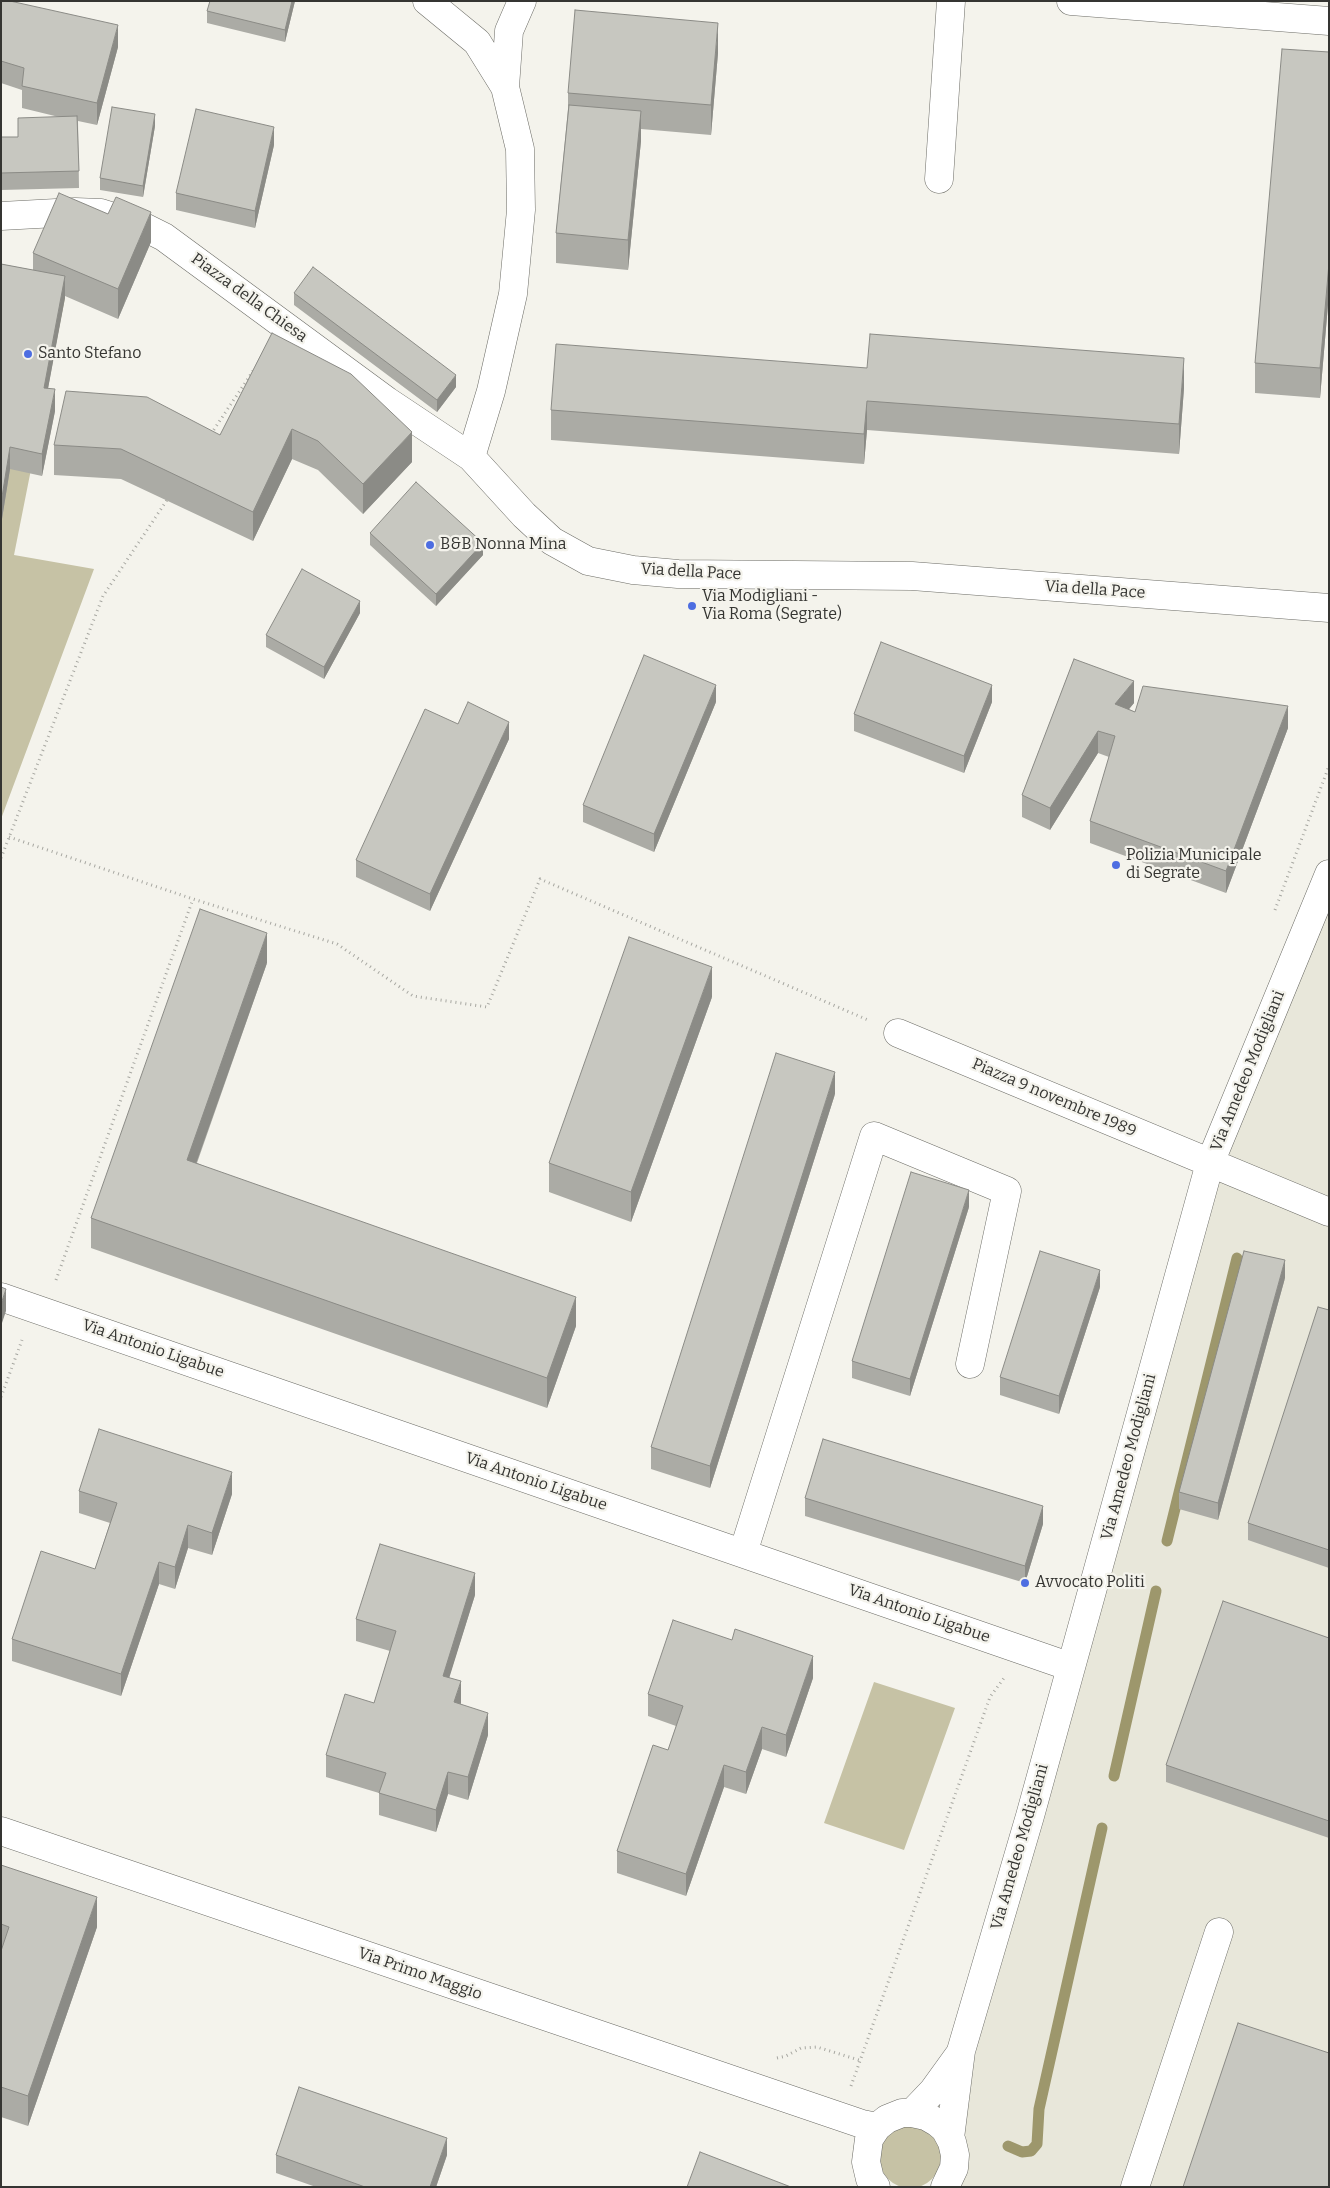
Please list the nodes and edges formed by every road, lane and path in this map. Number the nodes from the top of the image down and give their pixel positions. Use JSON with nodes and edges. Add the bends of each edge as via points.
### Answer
{"nodes":[{"id":1,"x":427,"y":1,"type":"edge"},
{"id":2,"x":522,"y":1,"type":"edge"},
{"id":3,"x":951,"y":1,"type":"edge"},
{"id":4,"x":1071,"y":1,"type":"edge"},
{"id":5,"x":1329,"y":21,"type":"edge"},
{"id":6,"x":505,"y":87,"type":"junction"},
{"id":7,"x":939,"y":179,"type":"dead end"},
{"id":8,"x":1,"y":216,"type":"edge"},
{"id":9,"x":284,"y":324,"type":"junction"},
{"id":10,"x":209,"y":437,"type":"edge"},
{"id":11,"x":471,"y":457,"type":"junction"},
{"id":12,"x":172,"y":492,"type":"edge"},
{"id":13,"x":1329,"y":608,"type":"edge"},
{"id":14,"x":9,"y":837,"type":"junction"},
{"id":15,"x":1,"y":858,"type":"edge"},
{"id":16,"x":1329,"y":874,"type":"edge"},
{"id":17,"x":193,"y":899,"type":"junction"},
{"id":18,"x":898,"y":1033,"type":"joint"},
{"id":19,"x":1210,"y":1162,"type":"junction"},
{"id":20,"x":1329,"y":1212,"type":"edge"},
{"id":21,"x":1,"y":1297,"type":"edge"},
{"id":22,"x":44,"y":1312,"type":"junction"},
{"id":23,"x":17,"y":1353,"type":"dead end"},
{"id":24,"x":970,"y":1364,"type":"dead end"},
{"id":25,"x":1,"y":1397,"type":"edge"},
{"id":26,"x":743,"y":1554,"type":"junction"},
{"id":27,"x":1024,"y":1650,"type":"junction"},
{"id":28,"x":1070,"y":1666,"type":"junction"},
{"id":29,"x":1,"y":1831,"type":"edge"},
{"id":30,"x":1219,"y":1932,"type":"dead end"},
{"id":31,"x":961,"y":2051,"type":"junction"},
{"id":32,"x":862,"y":2061,"type":"dead end"},
{"id":33,"x":912,"y":2112,"type":"junction"},
{"id":34,"x":839,"y":2116,"type":"junction"},
{"id":35,"x":877,"y":2127,"type":"junction"},
{"id":36,"x":950,"y":2138,"type":"junction"},
{"id":37,"x":866,"y":2153,"type":"junction"},
{"id":38,"x":876,"y":2187,"type":"edge"},
{"id":39,"x":945,"y":2187,"type":"edge"},
{"id":40,"x":1135,"y":2187,"type":"edge"}],
"edges":[{"from":1,"to":6,"type":"street","via":[[477,42]]},
{"from":2,"to":6,"type":"street","via":[[510,31]]},
{"from":3,"to":7,"type":"street"},
{"from":4,"to":5,"type":"street"},
{"from":6,"to":11,"type":"street","via":[[520,148],[521,210],[513,294],[491,392]]},
{"from":8,"to":9,"type":"street","name":"Piazza della Chiesa","via":[[101,213],[142,226],[194,257]]},
{"from":9,"to":10,"type":"path"},
{"from":9,"to":11,"type":"street","name":"Piazza della Chiesa","via":[[387,401]]},
{"from":11,"to":13,"type":"street","name":"Via della Pace","via":[[552,541],[588,560],[633,570],[714,575],[912,576]]},
{"from":12,"to":14,"type":"path","via":[[103,596]]},
{"from":14,"to":15,"type":"path"},
{"from":14,"to":17,"type":"path"},
{"from":16,"to":19,"type":"street","name":"Via Amedeo Modigliani"},
{"from":17,"to":18,"type":"path","via":[[337,944],[413,996],[487,1007],[540,879]]},
{"from":17,"to":22,"type":"path"},
{"from":18,"to":19,"type":"street","name":"Piazza 9 novembre 1989"},
{"from":19,"to":20,"type":"street","name":"Piazza 9 novembre 1989"},
{"from":19,"to":28,"type":"street","name":"Via Amedeo Modigliani"},
{"from":21,"to":22,"type":"street","name":"Via Antonio Ligabue"},
{"from":22,"to":26,"type":"street","name":"Via Antonio Ligabue"},
{"from":23,"to":25,"type":"path"},
{"from":24,"to":26,"type":"street","via":[[1007,1191],[874,1136]]},
{"from":26,"to":27,"type":"street","name":"Via Antonio Ligabue"},
{"from":27,"to":28,"type":"street","name":"Via Antonio Ligabue"},
{"from":27,"to":32,"type":"path","via":[[990,1697]]},
{"from":28,"to":31,"type":"street","name":"Via Amedeo Modigliani"},
{"from":29,"to":34,"type":"street","name":"Via Primo Maggio"},
{"from":30,"to":40,"type":"street"},
{"from":31,"to":33,"type":"street","name":"Via Amedeo Modigliani","via":[[933,2092]]},
{"from":31,"to":36,"type":"street","name":"Via Amedeo Modigliani"},
{"from":33,"to":35,"type":"street","via":[[894,2116]]},
{"from":33,"to":36,"type":"street","via":[[938,2122]]},
{"from":34,"to":35,"type":"street","name":"Via Primo Maggio"},
{"from":34,"to":37,"type":"street"},
{"from":35,"to":37,"type":"street","via":[[869,2139]]},
{"from":36,"to":39,"type":"street","via":[[955,2161]]},
{"from":37,"to":38,"type":"street","via":[[867,2170]]}]}
